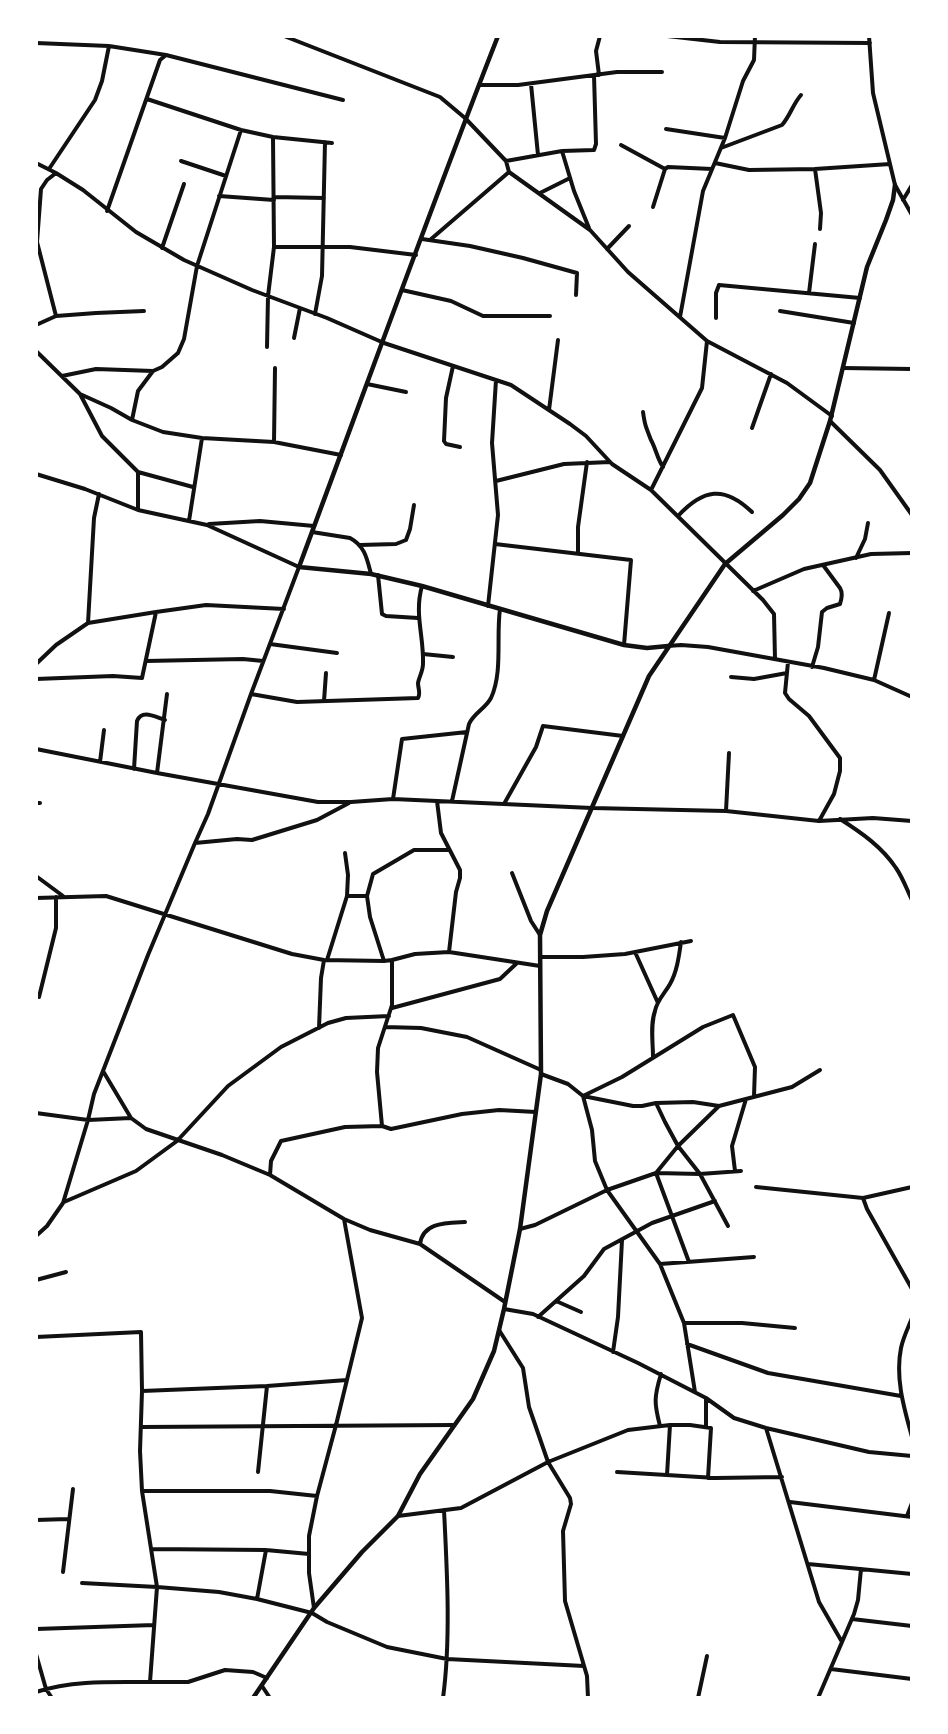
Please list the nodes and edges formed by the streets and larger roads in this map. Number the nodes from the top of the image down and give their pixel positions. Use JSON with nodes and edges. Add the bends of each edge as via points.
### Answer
{"nodes":[{"id":1,"x":284,"y":36,"type":"edge"},
{"id":2,"x":498,"y":36,"type":"edge"},
{"id":3,"x":600,"y":36,"type":"edge"},
{"id":4,"x":667,"y":36,"type":"edge"},
{"id":5,"x":755,"y":36,"type":"edge"},
{"id":6,"x":869,"y":36,"type":"edge"},
{"id":7,"x":754,"y":42,"type":"junction"},
{"id":8,"x":36,"y":43,"type":"edge"},
{"id":9,"x":870,"y":43,"type":"junction"},
{"id":10,"x":109,"y":46,"type":"junction"},
{"id":11,"x":166,"y":55,"type":"junction"},
{"id":12,"x":662,"y":72,"type":"dead end"},
{"id":13,"x":596,"y":75,"type":"junction"},
{"id":14,"x":531,"y":84,"type":"junction"},
{"id":15,"x":479,"y":85,"type":"junction"},
{"id":16,"x":801,"y":94,"type":"dead end"},
{"id":17,"x":147,"y":99,"type":"junction"},
{"id":18,"x":343,"y":100,"type":"dead end"},
{"id":19,"x":465,"y":118,"type":"junction"},
{"id":20,"x":666,"y":129,"type":"dead end"},
{"id":21,"x":241,"y":130,"type":"junction"},
{"id":22,"x":273,"y":136,"type":"junction"},
{"id":23,"x":725,"y":138,"type":"junction"},
{"id":24,"x":325,"y":142,"type":"junction"},
{"id":25,"x":332,"y":143,"type":"dead end"},
{"id":26,"x":621,"y":145,"type":"dead end"},
{"id":27,"x":721,"y":148,"type":"junction"},
{"id":28,"x":562,"y":151,"type":"junction"},
{"id":29,"x":538,"y":155,"type":"junction"},
{"id":30,"x":506,"y":161,"type":"junction"},
{"id":31,"x":181,"y":162,"type":"dead end"},
{"id":32,"x":36,"y":163,"type":"edge"},
{"id":33,"x":715,"y":163,"type":"junction"},
{"id":34,"x":890,"y":164,"type":"junction"},
{"id":35,"x":50,"y":169,"type":"junction"},
{"id":36,"x":665,"y":169,"type":"junction"},
{"id":37,"x":712,"y":169,"type":"junction"},
{"id":38,"x":815,"y":169,"type":"junction"},
{"id":39,"x":509,"y":172,"type":"junction"},
{"id":40,"x":56,"y":173,"type":"junction"},
{"id":41,"x":226,"y":176,"type":"junction"},
{"id":42,"x":570,"y":178,"type":"junction"},
{"id":43,"x":184,"y":184,"type":"dead end"},
{"id":44,"x":894,"y":185,"type":"junction"},
{"id":45,"x":912,"y":185,"type":"edge"},
{"id":46,"x":39,"y":189,"type":"edge"},
{"id":47,"x":540,"y":193,"type":"junction"},
{"id":48,"x":220,"y":196,"type":"junction"},
{"id":49,"x":274,"y":198,"type":"junction"},
{"id":50,"x":324,"y":198,"type":"junction"},
{"id":51,"x":903,"y":200,"type":"junction"},
{"id":52,"x":653,"y":207,"type":"dead end"},
{"id":53,"x":108,"y":211,"type":"junction"},
{"id":54,"x":912,"y":215,"type":"edge"},
{"id":55,"x":630,"y":226,"type":"dead end"},
{"id":56,"x":820,"y":229,"type":"dead end"},
{"id":57,"x":590,"y":230,"type":"junction"},
{"id":58,"x":422,"y":238,"type":"junction"},
{"id":59,"x":430,"y":240,"type":"junction"},
{"id":60,"x":815,"y":244,"type":"dead end"},
{"id":61,"x":274,"y":247,"type":"junction"},
{"id":62,"x":162,"y":248,"type":"junction"},
{"id":63,"x":323,"y":248,"type":"junction"},
{"id":64,"x":607,"y":249,"type":"junction"},
{"id":65,"x":416,"y":255,"type":"junction"},
{"id":66,"x":197,"y":266,"type":"junction"},
{"id":67,"x":402,"y":290,"type":"junction"},
{"id":68,"x":809,"y":293,"type":"junction"},
{"id":69,"x":268,"y":296,"type":"junction"},
{"id":70,"x":576,"y":296,"type":"dead end"},
{"id":71,"x":860,"y":298,"type":"junction"},
{"id":72,"x":300,"y":308,"type":"junction"},
{"id":73,"x":144,"y":311,"type":"dead end"},
{"id":74,"x":780,"y":311,"type":"dead end"},
{"id":75,"x":315,"y":314,"type":"junction"},
{"id":76,"x":56,"y":316,"type":"junction"},
{"id":77,"x":550,"y":316,"type":"dead end"},
{"id":78,"x":680,"y":317,"type":"junction"},
{"id":79,"x":716,"y":318,"type":"dead end"},
{"id":80,"x":854,"y":323,"type":"junction"},
{"id":81,"x":36,"y":325,"type":"edge"},
{"id":82,"x":294,"y":338,"type":"dead end"},
{"id":83,"x":558,"y":340,"type":"dead end"},
{"id":84,"x":707,"y":342,"type":"junction"},
{"id":85,"x":383,"y":343,"type":"junction"},
{"id":86,"x":267,"y":347,"type":"dead end"},
{"id":87,"x":36,"y":351,"type":"edge"},
{"id":88,"x":453,"y":366,"type":"junction"},
{"id":89,"x":275,"y":368,"type":"dead end"},
{"id":90,"x":843,"y":368,"type":"junction"},
{"id":91,"x":912,"y":369,"type":"edge"},
{"id":92,"x":153,"y":371,"type":"junction"},
{"id":93,"x":771,"y":374,"type":"junction"},
{"id":94,"x":62,"y":376,"type":"junction"},
{"id":95,"x":496,"y":380,"type":"junction"},
{"id":96,"x":367,"y":384,"type":"junction"},
{"id":97,"x":406,"y":392,"type":"dead end"},
{"id":98,"x":80,"y":394,"type":"junction"},
{"id":99,"x":549,"y":410,"type":"junction"},
{"id":100,"x":644,"y":412,"type":"dead end"},
{"id":101,"x":831,"y":419,"type":"junction"},
{"id":102,"x":132,"y":420,"type":"junction"},
{"id":103,"x":752,"y":428,"type":"dead end"},
{"id":104,"x":202,"y":438,"type":"junction"},
{"id":105,"x":274,"y":442,"type":"junction"},
{"id":106,"x":460,"y":448,"type":"dead end"},
{"id":107,"x":340,"y":455,"type":"junction"},
{"id":108,"x":587,"y":462,"type":"junction"},
{"id":109,"x":610,"y":462,"type":"junction"},
{"id":110,"x":663,"y":467,"type":"junction"},
{"id":111,"x":138,"y":472,"type":"junction"},
{"id":112,"x":36,"y":474,"type":"edge"},
{"id":113,"x":496,"y":481,"type":"junction"},
{"id":114,"x":193,"y":487,"type":"junction"},
{"id":115,"x":651,"y":490,"type":"junction"},
{"id":116,"x":99,"y":494,"type":"junction"},
{"id":117,"x":414,"y":505,"type":"dead end"},
{"id":118,"x":138,"y":510,"type":"junction"},
{"id":119,"x":752,"y":512,"type":"dead end"},
{"id":120,"x":912,"y":515,"type":"edge"},
{"id":121,"x":678,"y":516,"type":"junction"},
{"id":122,"x":189,"y":521,"type":"junction"},
{"id":123,"x":868,"y":523,"type":"dead end"},
{"id":124,"x":208,"y":524,"type":"junction"},
{"id":125,"x":314,"y":526,"type":"junction"},
{"id":126,"x":312,"y":532,"type":"junction"},
{"id":127,"x":494,"y":544,"type":"junction"},
{"id":128,"x":360,"y":545,"type":"junction"},
{"id":129,"x":912,"y":552,"type":"edge"},
{"id":130,"x":578,"y":554,"type":"junction"},
{"id":131,"x":856,"y":558,"type":"junction"},
{"id":132,"x":725,"y":564,"type":"junction"},
{"id":133,"x":823,"y":565,"type":"junction"},
{"id":134,"x":299,"y":567,"type":"junction"},
{"id":135,"x":371,"y":574,"type":"junction"},
{"id":136,"x":378,"y":575,"type":"junction"},
{"id":137,"x":422,"y":586,"type":"junction"},
{"id":138,"x":753,"y":591,"type":"junction"},
{"id":139,"x":488,"y":606,"type":"junction"},
{"id":140,"x":284,"y":608,"type":"junction"},
{"id":141,"x":500,"y":609,"type":"junction"},
{"id":142,"x":156,"y":612,"type":"junction"},
{"id":143,"x":889,"y":612,"type":"dead end"},
{"id":144,"x":418,"y":618,"type":"junction"},
{"id":145,"x":88,"y":624,"type":"junction"},
{"id":146,"x":270,"y":644,"type":"junction"},
{"id":147,"x":624,"y":645,"type":"junction"},
{"id":148,"x":668,"y":646,"type":"junction"},
{"id":149,"x":337,"y":653,"type":"dead end"},
{"id":150,"x":423,"y":654,"type":"junction"},
{"id":151,"x":453,"y":657,"type":"dead end"},
{"id":152,"x":775,"y":659,"type":"junction"},
{"id":153,"x":146,"y":661,"type":"junction"},
{"id":154,"x":263,"y":661,"type":"junction"},
{"id":155,"x":788,"y":662,"type":"junction"},
{"id":156,"x":36,"y":664,"type":"edge"},
{"id":157,"x":812,"y":667,"type":"junction"},
{"id":158,"x":326,"y":672,"type":"dead end"},
{"id":159,"x":786,"y":673,"type":"junction"},
{"id":160,"x":731,"y":677,"type":"dead end"},
{"id":161,"x":36,"y":679,"type":"edge"},
{"id":162,"x":874,"y":680,"type":"junction"},
{"id":163,"x":168,"y":694,"type":"dead end"},
{"id":164,"x":250,"y":694,"type":"junction"},
{"id":165,"x":912,"y":697,"type":"edge"},
{"id":166,"x":324,"y":701,"type":"junction"},
{"id":167,"x":165,"y":720,"type":"junction"},
{"id":168,"x":104,"y":730,"type":"dead end"},
{"id":169,"x":467,"y":732,"type":"junction"},
{"id":170,"x":623,"y":736,"type":"junction"},
{"id":171,"x":36,"y":749,"type":"edge"},
{"id":172,"x":729,"y":753,"type":"dead end"},
{"id":173,"x":100,"y":762,"type":"junction"},
{"id":174,"x":134,"y":769,"type":"junction"},
{"id":175,"x":156,"y":773,"type":"junction"},
{"id":176,"x":218,"y":785,"type":"junction"},
{"id":177,"x":393,"y":799,"type":"junction"},
{"id":178,"x":437,"y":801,"type":"junction"},
{"id":179,"x":351,"y":802,"type":"junction"},
{"id":180,"x":452,"y":802,"type":"junction"},
{"id":181,"x":504,"y":804,"type":"junction"},
{"id":182,"x":592,"y":808,"type":"junction"},
{"id":183,"x":726,"y":811,"type":"junction"},
{"id":184,"x":840,"y":819,"type":"junction"},
{"id":185,"x":819,"y":821,"type":"junction"},
{"id":186,"x":912,"y":821,"type":"edge"},
{"id":187,"x":195,"y":843,"type":"junction"},
{"id":188,"x":449,"y":850,"type":"junction"},
{"id":189,"x":345,"y":853,"type":"dead end"},
{"id":190,"x":512,"y":873,"type":"dead end"},
{"id":191,"x":36,"y":876,"type":"edge"},
{"id":192,"x":63,"y":896,"type":"junction"},
{"id":193,"x":347,"y":896,"type":"junction"},
{"id":194,"x":367,"y":896,"type":"junction"},
{"id":195,"x":56,"y":897,"type":"junction"},
{"id":196,"x":36,"y":898,"type":"edge"},
{"id":197,"x":912,"y":900,"type":"edge"},
{"id":198,"x":166,"y":914,"type":"junction"},
{"id":199,"x":540,"y":935,"type":"junction"},
{"id":200,"x":691,"y":941,"type":"dead end"},
{"id":201,"x":681,"y":942,"type":"junction"},
{"id":202,"x":449,"y":952,"type":"junction"},
{"id":203,"x":635,"y":952,"type":"junction"},
{"id":204,"x":540,"y":957,"type":"junction"},
{"id":205,"x":326,"y":960,"type":"junction"},
{"id":206,"x":392,"y":960,"type":"junction"},
{"id":207,"x":384,"y":961,"type":"junction"},
{"id":208,"x":518,"y":963,"type":"junction"},
{"id":209,"x":540,"y":966,"type":"junction"},
{"id":210,"x":39,"y":997,"type":"dead end"},
{"id":211,"x":658,"y":1003,"type":"junction"},
{"id":212,"x":392,"y":1008,"type":"junction"},
{"id":213,"x":390,"y":1016,"type":"junction"},
{"id":214,"x":386,"y":1027,"type":"junction"},
{"id":215,"x":319,"y":1028,"type":"junction"},
{"id":216,"x":653,"y":1057,"type":"junction"},
{"id":217,"x":820,"y":1070,"type":"dead end"},
{"id":218,"x":103,"y":1072,"type":"junction"},
{"id":219,"x":541,"y":1072,"type":"junction"},
{"id":220,"x":583,"y":1096,"type":"junction"},
{"id":221,"x":754,"y":1096,"type":"junction"},
{"id":222,"x":746,"y":1098,"type":"junction"},
{"id":223,"x":656,"y":1102,"type":"junction"},
{"id":224,"x":719,"y":1106,"type":"junction"},
{"id":225,"x":536,"y":1112,"type":"junction"},
{"id":226,"x":36,"y":1113,"type":"edge"},
{"id":227,"x":131,"y":1118,"type":"junction"},
{"id":228,"x":88,"y":1120,"type":"junction"},
{"id":229,"x":382,"y":1126,"type":"junction"},
{"id":230,"x":177,"y":1140,"type":"junction"},
{"id":231,"x":678,"y":1146,"type":"junction"},
{"id":232,"x":741,"y":1171,"type":"dead end"},
{"id":233,"x":735,"y":1172,"type":"junction"},
{"id":234,"x":656,"y":1173,"type":"junction"},
{"id":235,"x":700,"y":1174,"type":"junction"},
{"id":236,"x":270,"y":1175,"type":"junction"},
{"id":237,"x":756,"y":1188,"type":"dead end"},
{"id":238,"x":912,"y":1188,"type":"edge"},
{"id":239,"x":607,"y":1190,"type":"junction"},
{"id":240,"x":863,"y":1198,"type":"junction"},
{"id":241,"x":715,"y":1201,"type":"junction"},
{"id":242,"x":63,"y":1202,"type":"junction"},
{"id":243,"x":672,"y":1216,"type":"junction"},
{"id":244,"x":344,"y":1219,"type":"junction"},
{"id":245,"x":465,"y":1222,"type":"dead end"},
{"id":246,"x":728,"y":1226,"type":"dead end"},
{"id":247,"x":520,"y":1230,"type":"junction"},
{"id":248,"x":636,"y":1232,"type":"junction"},
{"id":249,"x":36,"y":1236,"type":"edge"},
{"id":250,"x":622,"y":1240,"type":"junction"},
{"id":251,"x":420,"y":1244,"type":"junction"},
{"id":252,"x":754,"y":1257,"type":"dead end"},
{"id":253,"x":689,"y":1262,"type":"junction"},
{"id":254,"x":660,"y":1264,"type":"junction"},
{"id":255,"x":66,"y":1272,"type":"dead end"},
{"id":256,"x":36,"y":1280,"type":"edge"},
{"id":257,"x":912,"y":1289,"type":"edge"},
{"id":258,"x":556,"y":1301,"type":"junction"},
{"id":259,"x":505,"y":1302,"type":"junction"},
{"id":260,"x":504,"y":1309,"type":"junction"},
{"id":261,"x":581,"y":1312,"type":"dead end"},
{"id":262,"x":538,"y":1317,"type":"junction"},
{"id":263,"x":912,"y":1318,"type":"edge"},
{"id":264,"x":684,"y":1323,"type":"junction"},
{"id":265,"x":795,"y":1328,"type":"dead end"},
{"id":266,"x":499,"y":1330,"type":"junction"},
{"id":267,"x":36,"y":1337,"type":"edge"},
{"id":268,"x":687,"y":1344,"type":"junction"},
{"id":269,"x":613,"y":1352,"type":"junction"},
{"id":270,"x":661,"y":1374,"type":"junction"},
{"id":271,"x":347,"y":1380,"type":"junction"},
{"id":272,"x":267,"y":1386,"type":"junction"},
{"id":273,"x":142,"y":1391,"type":"junction"},
{"id":274,"x":695,"y":1392,"type":"junction"},
{"id":275,"x":901,"y":1396,"type":"junction"},
{"id":276,"x":706,"y":1398,"type":"junction"},
{"id":277,"x":336,"y":1425,"type":"junction"},
{"id":278,"x":454,"y":1425,"type":"junction"},
{"id":279,"x":670,"y":1425,"type":"junction"},
{"id":280,"x":263,"y":1426,"type":"junction"},
{"id":281,"x":660,"y":1426,"type":"junction"},
{"id":282,"x":142,"y":1427,"type":"junction"},
{"id":283,"x":706,"y":1428,"type":"junction"},
{"id":284,"x":766,"y":1428,"type":"junction"},
{"id":285,"x":912,"y":1437,"type":"edge"},
{"id":286,"x":912,"y":1456,"type":"edge"},
{"id":287,"x":548,"y":1462,"type":"junction"},
{"id":288,"x":258,"y":1472,"type":"dead end"},
{"id":289,"x":616,"y":1472,"type":"dead end"},
{"id":290,"x":666,"y":1475,"type":"junction"},
{"id":291,"x":782,"y":1477,"type":"junction"},
{"id":292,"x":708,"y":1478,"type":"junction"},
{"id":293,"x":72,"y":1489,"type":"dead end"},
{"id":294,"x":142,"y":1491,"type":"junction"},
{"id":295,"x":316,"y":1496,"type":"junction"},
{"id":296,"x":790,"y":1502,"type":"junction"},
{"id":297,"x":912,"y":1503,"type":"edge"},
{"id":298,"x":444,"y":1510,"type":"junction"},
{"id":299,"x":398,"y":1516,"type":"junction"},
{"id":300,"x":909,"y":1516,"type":"edge"},
{"id":301,"x":68,"y":1519,"type":"junction"},
{"id":302,"x":36,"y":1520,"type":"edge"},
{"id":303,"x":151,"y":1549,"type":"junction"},
{"id":304,"x":266,"y":1550,"type":"junction"},
{"id":305,"x":309,"y":1554,"type":"junction"},
{"id":306,"x":808,"y":1564,"type":"junction"},
{"id":307,"x":861,"y":1569,"type":"junction"},
{"id":308,"x":63,"y":1572,"type":"dead end"},
{"id":309,"x":912,"y":1574,"type":"edge"},
{"id":310,"x":82,"y":1583,"type":"dead end"},
{"id":311,"x":157,"y":1587,"type":"junction"},
{"id":312,"x":257,"y":1599,"type":"junction"},
{"id":313,"x":313,"y":1611,"type":"junction"},
{"id":314,"x":852,"y":1619,"type":"junction"},
{"id":315,"x":154,"y":1625,"type":"junction"},
{"id":316,"x":912,"y":1626,"type":"edge"},
{"id":317,"x":36,"y":1629,"type":"edge"},
{"id":318,"x":842,"y":1642,"type":"junction"},
{"id":319,"x":36,"y":1654,"type":"edge"},
{"id":320,"x":707,"y":1656,"type":"dead end"},
{"id":321,"x":446,"y":1659,"type":"junction"},
{"id":322,"x":584,"y":1666,"type":"junction"},
{"id":323,"x":831,"y":1669,"type":"junction"},
{"id":324,"x":267,"y":1678,"type":"junction"},
{"id":325,"x":912,"y":1679,"type":"edge"},
{"id":326,"x":150,"y":1682,"type":"junction"},
{"id":327,"x":262,"y":1686,"type":"junction"},
{"id":328,"x":46,"y":1688,"type":"junction"},
{"id":329,"x":36,"y":1692,"type":"edge"},
{"id":330,"x":52,"y":1698,"type":"edge"},
{"id":331,"x":254,"y":1698,"type":"edge"},
{"id":332,"x":270,"y":1698,"type":"edge"},
{"id":333,"x":443,"y":1698,"type":"edge"},
{"id":334,"x":588,"y":1698,"type":"edge"},
{"id":335,"x":698,"y":1698,"type":"edge"},
{"id":336,"x":818,"y":1698,"type":"edge"}],
"edges":[{"from":1,"to":19,"type":"street","via":[[440,97]]},
{"from":2,"to":15,"type":"street"},
{"from":3,"to":13,"type":"street"},
{"from":4,"to":7,"type":"street"},
{"from":5,"to":7,"type":"street"},
{"from":6,"to":9,"type":"street"},
{"from":7,"to":9,"type":"street"},
{"from":7,"to":23,"type":"street","via":[[754,60],[743,81]]},
{"from":8,"to":10,"type":"street"},
{"from":9,"to":34,"type":"street","via":[[873,93]]},
{"from":10,"to":11,"type":"street"},
{"from":10,"to":35,"type":"street","via":[[95,100]]},
{"from":11,"to":17,"type":"street","via":[[160,60]]},
{"from":11,"to":18,"type":"street"},
{"from":12,"to":13,"type":"street"},
{"from":13,"to":14,"type":"street"},
{"from":13,"to":28,"type":"street","via":[[595,148]]},
{"from":14,"to":15,"type":"street"},
{"from":14,"to":29,"type":"street"},
{"from":15,"to":19,"type":"street"},
{"from":16,"to":27,"type":"street","via":[[782,125]]},
{"from":17,"to":21,"type":"street"},
{"from":17,"to":53,"type":"street"},
{"from":19,"to":30,"type":"street"},
{"from":19,"to":58,"type":"street"},
{"from":20,"to":23,"type":"street"},
{"from":21,"to":22,"type":"street"},
{"from":21,"to":41,"type":"street"},
{"from":22,"to":24,"type":"street"},
{"from":22,"to":49,"type":"street"},
{"from":23,"to":27,"type":"street"},
{"from":24,"to":25,"type":"street"},
{"from":24,"to":50,"type":"street"},
{"from":26,"to":36,"type":"street"},
{"from":27,"to":33,"type":"street"},
{"from":28,"to":29,"type":"street"},
{"from":28,"to":42,"type":"street"},
{"from":29,"to":30,"type":"street"},
{"from":30,"to":39,"type":"street"},
{"from":31,"to":41,"type":"street"},
{"from":32,"to":35,"type":"street"},
{"from":33,"to":37,"type":"street"},
{"from":33,"to":38,"type":"street","via":[[749,170]]},
{"from":34,"to":38,"type":"street"},
{"from":34,"to":44,"type":"street"},
{"from":35,"to":40,"type":"street"},
{"from":36,"to":37,"type":"street"},
{"from":36,"to":52,"type":"street"},
{"from":37,"to":78,"type":"street","via":[[703,191]]},
{"from":38,"to":56,"type":"street"},
{"from":39,"to":47,"type":"street"},
{"from":39,"to":59,"type":"street"},
{"from":40,"to":46,"type":"street"},
{"from":40,"to":53,"type":"street"},
{"from":41,"to":48,"type":"street"},
{"from":42,"to":47,"type":"street"},
{"from":42,"to":57,"type":"street"},
{"from":43,"to":62,"type":"street"},
{"from":44,"to":51,"type":"street"},
{"from":44,"to":71,"type":"street","via":[[893,200],[867,267]]},
{"from":45,"to":51,"type":"street"},
{"from":46,"to":76,"type":"street","via":[[37,242]]},
{"from":47,"to":57,"type":"street"},
{"from":48,"to":49,"type":"street"},
{"from":48,"to":66,"type":"street"},
{"from":49,"to":50,"type":"street"},
{"from":49,"to":61,"type":"street"},
{"from":50,"to":63,"type":"street"},
{"from":51,"to":54,"type":"street"},
{"from":53,"to":62,"type":"street"},
{"from":55,"to":64,"type":"street"},
{"from":57,"to":64,"type":"street"},
{"from":58,"to":59,"type":"street"},
{"from":58,"to":65,"type":"street"},
{"from":59,"to":70,"type":"street","via":[[470,246],[577,273]]},
{"from":60,"to":68,"type":"street"},
{"from":61,"to":63,"type":"street"},
{"from":61,"to":69,"type":"street"},
{"from":62,"to":66,"type":"street"},
{"from":63,"to":65,"type":"street","via":[[350,247]]},
{"from":63,"to":75,"type":"street"},
{"from":64,"to":78,"type":"street","via":[[628,272]]},
{"from":65,"to":67,"type":"street"},
{"from":66,"to":69,"type":"street"},
{"from":66,"to":92,"type":"street","via":[[184,339],[178,353]]},
{"from":67,"to":77,"type":"street","via":[[451,301],[483,316]]},
{"from":67,"to":85,"type":"street"},
{"from":68,"to":71,"type":"street"},
{"from":68,"to":79,"type":"street","via":[[719,285]]},
{"from":69,"to":72,"type":"street"},
{"from":69,"to":86,"type":"street"},
{"from":71,"to":80,"type":"street"},
{"from":72,"to":75,"type":"street"},
{"from":72,"to":82,"type":"street"},
{"from":73,"to":76,"type":"street"},
{"from":74,"to":80,"type":"street"},
{"from":75,"to":85,"type":"street"},
{"from":76,"to":81,"type":"street"},
{"from":78,"to":84,"type":"street"},
{"from":80,"to":90,"type":"street"},
{"from":83,"to":99,"type":"street"},
{"from":84,"to":93,"type":"street"},
{"from":84,"to":110,"type":"street","via":[[702,388]]},
{"from":85,"to":88,"type":"street"},
{"from":85,"to":96,"type":"street"},
{"from":87,"to":94,"type":"street"},
{"from":88,"to":95,"type":"street"},
{"from":88,"to":106,"type":"street","via":[[446,398],[444,441],[449,446]]},
{"from":89,"to":105,"type":"street"},
{"from":90,"to":91,"type":"street"},
{"from":90,"to":101,"type":"street"},
{"from":92,"to":94,"type":"street","via":[[96,369]]},
{"from":92,"to":102,"type":"street","via":[[138,391]]},
{"from":93,"to":101,"type":"street","via":[[802,393]]},
{"from":93,"to":103,"type":"street"},
{"from":94,"to":98,"type":"street"},
{"from":95,"to":99,"type":"street","via":[[511,384]]},
{"from":95,"to":113,"type":"street","via":[[492,443]]},
{"from":96,"to":97,"type":"street"},
{"from":96,"to":107,"type":"street"},
{"from":98,"to":102,"type":"street"},
{"from":98,"to":111,"type":"street","via":[[102,436]]},
{"from":99,"to":109,"type":"street","via":[[586,436]]},
{"from":100,"to":110,"type":"street","via":[[645,428]]},
{"from":101,"to":120,"type":"street","via":[[880,470]]},
{"from":101,"to":132,"type":"street","via":[[806,490],[783,515]]},
{"from":102,"to":104,"type":"street","via":[[163,432]]},
{"from":104,"to":105,"type":"street"},
{"from":104,"to":114,"type":"street"},
{"from":105,"to":107,"type":"street"},
{"from":107,"to":125,"type":"street"},
{"from":108,"to":109,"type":"street"},
{"from":108,"to":113,"type":"street","via":[[564,464]]},
{"from":108,"to":130,"type":"street","via":[[578,527]]},
{"from":109,"to":115,"type":"street"},
{"from":110,"to":115,"type":"street"},
{"from":111,"to":114,"type":"street"},
{"from":111,"to":118,"type":"street"},
{"from":112,"to":116,"type":"street"},
{"from":113,"to":127,"type":"street","via":[[498,515]]},
{"from":114,"to":122,"type":"street"},
{"from":115,"to":121,"type":"street"},
{"from":116,"to":118,"type":"street"},
{"from":116,"to":145,"type":"street","via":[[94,518]]},
{"from":117,"to":128,"type":"street","via":[[406,540],[396,544]]},
{"from":118,"to":122,"type":"street"},
{"from":119,"to":121,"type":"street","via":[[743,504],[718,493],[699,498]]},
{"from":121,"to":132,"type":"street"},
{"from":122,"to":124,"type":"street"},
{"from":123,"to":131,"type":"street"},
{"from":124,"to":125,"type":"street","via":[[260,521]]},
{"from":124,"to":134,"type":"street"},
{"from":125,"to":126,"type":"street"},
{"from":126,"to":128,"type":"street","via":[[350,538]]},
{"from":126,"to":134,"type":"street"},
{"from":127,"to":130,"type":"street"},
{"from":127,"to":139,"type":"street"},
{"from":128,"to":135,"type":"street"},
{"from":129,"to":131,"type":"street"},
{"from":130,"to":147,"type":"street","via":[[631,560]]},
{"from":131,"to":133,"type":"street"},
{"from":132,"to":138,"type":"street"},
{"from":132,"to":148,"type":"street"},
{"from":133,"to":138,"type":"street","via":[[804,569]]},
{"from":133,"to":157,"type":"street","via":[[840,588],[842,600],[822,612]]},
{"from":134,"to":135,"type":"street"},
{"from":134,"to":140,"type":"street"},
{"from":135,"to":136,"type":"street"},
{"from":136,"to":137,"type":"street"},
{"from":136,"to":144,"type":"street","via":[[382,614]]},
{"from":137,"to":139,"type":"street"},
{"from":137,"to":144,"type":"street"},
{"from":138,"to":152,"type":"street","via":[[774,614]]},
{"from":139,"to":141,"type":"street"},
{"from":140,"to":142,"type":"street","via":[[206,605]]},
{"from":140,"to":146,"type":"street"},
{"from":141,"to":147,"type":"street"},
{"from":141,"to":169,"type":"street","via":[[498,662],[492,694],[486,706],[472,717]]},
{"from":142,"to":145,"type":"street"},
{"from":142,"to":153,"type":"street"},
{"from":143,"to":162,"type":"street"},
{"from":144,"to":150,"type":"street"},
{"from":145,"to":156,"type":"street","via":[[56,645]]},
{"from":146,"to":149,"type":"street"},
{"from":146,"to":154,"type":"street"},
{"from":147,"to":148,"type":"street"},
{"from":148,"to":152,"type":"street","via":[[708,647]]},
{"from":148,"to":170,"type":"street","via":[[649,676]]},
{"from":150,"to":151,"type":"street"},
{"from":150,"to":166,"type":"street","via":[[418,698]]},
{"from":152,"to":155,"type":"street"},
{"from":153,"to":154,"type":"street"},
{"from":153,"to":161,"type":"street","via":[[140,679],[113,676]]},
{"from":154,"to":164,"type":"street"},
{"from":155,"to":157,"type":"street"},
{"from":155,"to":159,"type":"street"},
{"from":157,"to":162,"type":"street"},
{"from":158,"to":166,"type":"street"},
{"from":159,"to":160,"type":"street","via":[[754,679]]},
{"from":159,"to":185,"type":"street","via":[[785,693],[788,699],[809,716],[840,758],[834,794]]},
{"from":162,"to":165,"type":"street"},
{"from":163,"to":167,"type":"street"},
{"from":164,"to":166,"type":"street","via":[[297,702]]},
{"from":164,"to":176,"type":"street"},
{"from":167,"to":174,"type":"street","via":[[147,714],[139,716]]},
{"from":167,"to":175,"type":"street"},
{"from":168,"to":173,"type":"street"},
{"from":169,"to":177,"type":"street","via":[[402,740]]},
{"from":169,"to":180,"type":"street"},
{"from":170,"to":181,"type":"street","via":[[543,726],[536,746]]},
{"from":170,"to":182,"type":"street"},
{"from":171,"to":173,"type":"street"},
{"from":172,"to":183,"type":"street"},
{"from":173,"to":174,"type":"street"},
{"from":174,"to":175,"type":"street"},
{"from":175,"to":176,"type":"street"},
{"from":176,"to":179,"type":"street","via":[[318,802]]},
{"from":176,"to":187,"type":"street"},
{"from":177,"to":178,"type":"street"},
{"from":177,"to":179,"type":"street"},
{"from":178,"to":180,"type":"street"},
{"from":178,"to":188,"type":"street","via":[[441,833]]},
{"from":179,"to":187,"type":"street","via":[[317,820],[252,840]]},
{"from":180,"to":181,"type":"street"},
{"from":181,"to":182,"type":"street"},
{"from":182,"to":183,"type":"street"},
{"from":182,"to":199,"type":"street","via":[[547,911]]},
{"from":183,"to":185,"type":"street"},
{"from":184,"to":185,"type":"street"},
{"from":184,"to":186,"type":"street"},
{"from":184,"to":197,"type":"street","via":[[880,848],[897,869]]},
{"from":187,"to":198,"type":"street"},
{"from":188,"to":194,"type":"street","via":[[414,850],[373,874]]},
{"from":188,"to":202,"type":"street","via":[[460,870],[460,878]]},
{"from":189,"to":193,"type":"street"},
{"from":190,"to":199,"type":"street","via":[[531,922]]},
{"from":191,"to":192,"type":"street"},
{"from":192,"to":195,"type":"street"},
{"from":192,"to":198,"type":"street","via":[[106,896]]},
{"from":193,"to":194,"type":"street"},
{"from":193,"to":205,"type":"street"},
{"from":194,"to":207,"type":"street"},
{"from":195,"to":196,"type":"street"},
{"from":195,"to":210,"type":"street","via":[[56,928]]},
{"from":198,"to":205,"type":"street","via":[[292,954]]},
{"from":198,"to":218,"type":"street"},
{"from":199,"to":204,"type":"street"},
{"from":200,"to":201,"type":"street"},
{"from":201,"to":203,"type":"street"},
{"from":201,"to":211,"type":"street","via":[[671,984]]},
{"from":202,"to":206,"type":"street","via":[[415,954]]},
{"from":202,"to":208,"type":"street"},
{"from":203,"to":204,"type":"street"},
{"from":203,"to":211,"type":"street"},
{"from":204,"to":209,"type":"street"},
{"from":205,"to":207,"type":"street"},
{"from":205,"to":215,"type":"street","via":[[321,978]]},
{"from":206,"to":207,"type":"street"},
{"from":206,"to":212,"type":"street"},
{"from":208,"to":209,"type":"street"},
{"from":208,"to":212,"type":"street","via":[[500,979]]},
{"from":209,"to":219,"type":"street"},
{"from":211,"to":216,"type":"street","via":[[652,1024]]},
{"from":212,"to":213,"type":"street"},
{"from":213,"to":214,"type":"street"},
{"from":213,"to":215,"type":"street","via":[[346,1018]]},
{"from":214,"to":219,"type":"street","via":[[420,1028],[467,1037]]},
{"from":214,"to":229,"type":"street","via":[[378,1048],[377,1072]]},
{"from":215,"to":230,"type":"street","via":[[281,1047],[228,1086]]},
{"from":216,"to":220,"type":"street"},
{"from":216,"to":221,"type":"street","via":[[703,1027],[733,1015],[755,1068]]},
{"from":217,"to":221,"type":"street","via":[[792,1087]]},
{"from":218,"to":227,"type":"street"},
{"from":218,"to":228,"type":"street"},
{"from":219,"to":220,"type":"street","via":[[568,1084]]},
{"from":219,"to":225,"type":"street"},
{"from":220,"to":223,"type":"street","via":[[633,1106]]},
{"from":220,"to":239,"type":"street","via":[[596,1161]]},
{"from":221,"to":222,"type":"street"},
{"from":222,"to":224,"type":"street"},
{"from":222,"to":233,"type":"street","via":[[732,1146]]},
{"from":223,"to":224,"type":"street"},
{"from":223,"to":231,"type":"street"},
{"from":224,"to":231,"type":"street"},
{"from":225,"to":229,"type":"street","via":[[499,1110],[391,1129]]},
{"from":225,"to":247,"type":"street"},
{"from":226,"to":228,"type":"street"},
{"from":227,"to":228,"type":"street"},
{"from":227,"to":230,"type":"street","via":[[146,1129]]},
{"from":228,"to":242,"type":"street"},
{"from":229,"to":236,"type":"street","via":[[345,1127],[281,1141],[271,1161]]},
{"from":230,"to":236,"type":"street"},
{"from":230,"to":242,"type":"street","via":[[136,1171]]},
{"from":231,"to":234,"type":"street"},
{"from":231,"to":235,"type":"street"},
{"from":232,"to":233,"type":"street"},
{"from":233,"to":235,"type":"street"},
{"from":234,"to":235,"type":"street"},
{"from":234,"to":239,"type":"street"},
{"from":234,"to":243,"type":"street"},
{"from":235,"to":241,"type":"street"},
{"from":236,"to":244,"type":"street"},
{"from":237,"to":240,"type":"street"},
{"from":238,"to":240,"type":"street"},
{"from":239,"to":247,"type":"street"},
{"from":239,"to":248,"type":"street"},
{"from":240,"to":257,"type":"street"},
{"from":241,"to":243,"type":"street"},
{"from":241,"to":246,"type":"street"},
{"from":242,"to":249,"type":"street"},
{"from":243,"to":248,"type":"street"},
{"from":243,"to":253,"type":"street"},
{"from":244,"to":251,"type":"street"},
{"from":244,"to":271,"type":"street","via":[[362,1318]]},
{"from":245,"to":251,"type":"street","via":[[433,1226],[421,1235]]},
{"from":247,"to":259,"type":"street"},
{"from":248,"to":250,"type":"street"},
{"from":248,"to":254,"type":"street"},
{"from":250,"to":258,"type":"street","via":[[604,1249],[584,1276]]},
{"from":250,"to":269,"type":"street"},
{"from":251,"to":259,"type":"street"},
{"from":252,"to":253,"type":"street"},
{"from":253,"to":254,"type":"street"},
{"from":254,"to":264,"type":"street"},
{"from":255,"to":256,"type":"street"},
{"from":258,"to":261,"type":"street"},
{"from":258,"to":262,"type":"street"},
{"from":259,"to":260,"type":"street"},
{"from":260,"to":262,"type":"street"},
{"from":260,"to":266,"type":"street"},
{"from":262,"to":269,"type":"street"},
{"from":263,"to":275,"type":"street","via":[[901,1347]]},
{"from":264,"to":265,"type":"street","via":[[742,1323]]},
{"from":264,"to":268,"type":"street"},
{"from":266,"to":278,"type":"street","via":[[483,1378],[473,1399]]},
{"from":266,"to":287,"type":"street","via":[[523,1368],[529,1407]]},
{"from":267,"to":273,"type":"street","via":[[141,1332]]},
{"from":268,"to":274,"type":"street"},
{"from":268,"to":275,"type":"street","via":[[768,1373]]},
{"from":269,"to":270,"type":"street"},
{"from":270,"to":274,"type":"street"},
{"from":270,"to":281,"type":"street","via":[[654,1404]]},
{"from":271,"to":272,"type":"street"},
{"from":271,"to":277,"type":"street"},
{"from":272,"to":273,"type":"street"},
{"from":272,"to":280,"type":"street"},
{"from":273,"to":282,"type":"street"},
{"from":274,"to":276,"type":"street"},
{"from":275,"to":285,"type":"street"},
{"from":276,"to":283,"type":"street"},
{"from":276,"to":284,"type":"street","via":[[734,1418]]},
{"from":277,"to":278,"type":"street"},
{"from":277,"to":280,"type":"street"},
{"from":277,"to":295,"type":"street"},
{"from":278,"to":299,"type":"street","via":[[420,1474]]},
{"from":279,"to":281,"type":"street"},
{"from":279,"to":283,"type":"street"},
{"from":279,"to":290,"type":"street"},
{"from":280,"to":282,"type":"street"},
{"from":280,"to":288,"type":"street"},
{"from":281,"to":287,"type":"street","via":[[628,1430]]},
{"from":282,"to":294,"type":"street"},
{"from":283,"to":292,"type":"street","via":[[710,1428]]},
{"from":284,"to":286,"type":"street","via":[[869,1452]]},
{"from":284,"to":291,"type":"street"},
{"from":287,"to":298,"type":"street","via":[[461,1508]]},
{"from":287,"to":322,"type":"street","via":[[572,1504],[563,1531],[565,1601]]},
{"from":289,"to":290,"type":"street"},
{"from":290,"to":292,"type":"street"},
{"from":291,"to":292,"type":"street"},
{"from":291,"to":296,"type":"street"},
{"from":293,"to":301,"type":"street"},
{"from":294,"to":295,"type":"street","via":[[270,1491]]},
{"from":294,"to":303,"type":"street"},
{"from":295,"to":305,"type":"street"},
{"from":296,"to":300,"type":"street"},
{"from":296,"to":306,"type":"street"},
{"from":297,"to":300,"type":"street"},
{"from":298,"to":299,"type":"street"},
{"from":298,"to":321,"type":"street"},
{"from":299,"to":313,"type":"street","via":[[362,1552]]},
{"from":301,"to":302,"type":"street"},
{"from":301,"to":308,"type":"street"},
{"from":303,"to":304,"type":"street"},
{"from":303,"to":311,"type":"street"},
{"from":304,"to":305,"type":"street"},
{"from":304,"to":312,"type":"street"},
{"from":305,"to":313,"type":"street"},
{"from":306,"to":307,"type":"street"},
{"from":306,"to":318,"type":"street","via":[[819,1602]]},
{"from":307,"to":309,"type":"street"},
{"from":307,"to":314,"type":"street","via":[[858,1600]]},
{"from":310,"to":311,"type":"street"},
{"from":311,"to":312,"type":"street"},
{"from":311,"to":315,"type":"street"},
{"from":312,"to":313,"type":"street"},
{"from":313,"to":321,"type":"street","via":[[327,1622],[387,1647]]},
{"from":313,"to":324,"type":"street"},
{"from":314,"to":316,"type":"street"},
{"from":314,"to":318,"type":"street"},
{"from":315,"to":317,"type":"street"},
{"from":315,"to":326,"type":"street"},
{"from":318,"to":323,"type":"street"},
{"from":319,"to":328,"type":"street"},
{"from":320,"to":335,"type":"street"},
{"from":321,"to":322,"type":"street"},
{"from":321,"to":333,"type":"street"},
{"from":322,"to":334,"type":"street"},
{"from":323,"to":325,"type":"street"},
{"from":323,"to":336,"type":"street"},
{"from":324,"to":326,"type":"street","via":[[253,1672],[225,1670],[188,1682]]},
{"from":324,"to":327,"type":"street"},
{"from":326,"to":328,"type":"street","via":[[103,1682]]},
{"from":327,"to":331,"type":"street"},
{"from":327,"to":332,"type":"street"},
{"from":328,"to":329,"type":"street"},
{"from":328,"to":330,"type":"street"}]}
